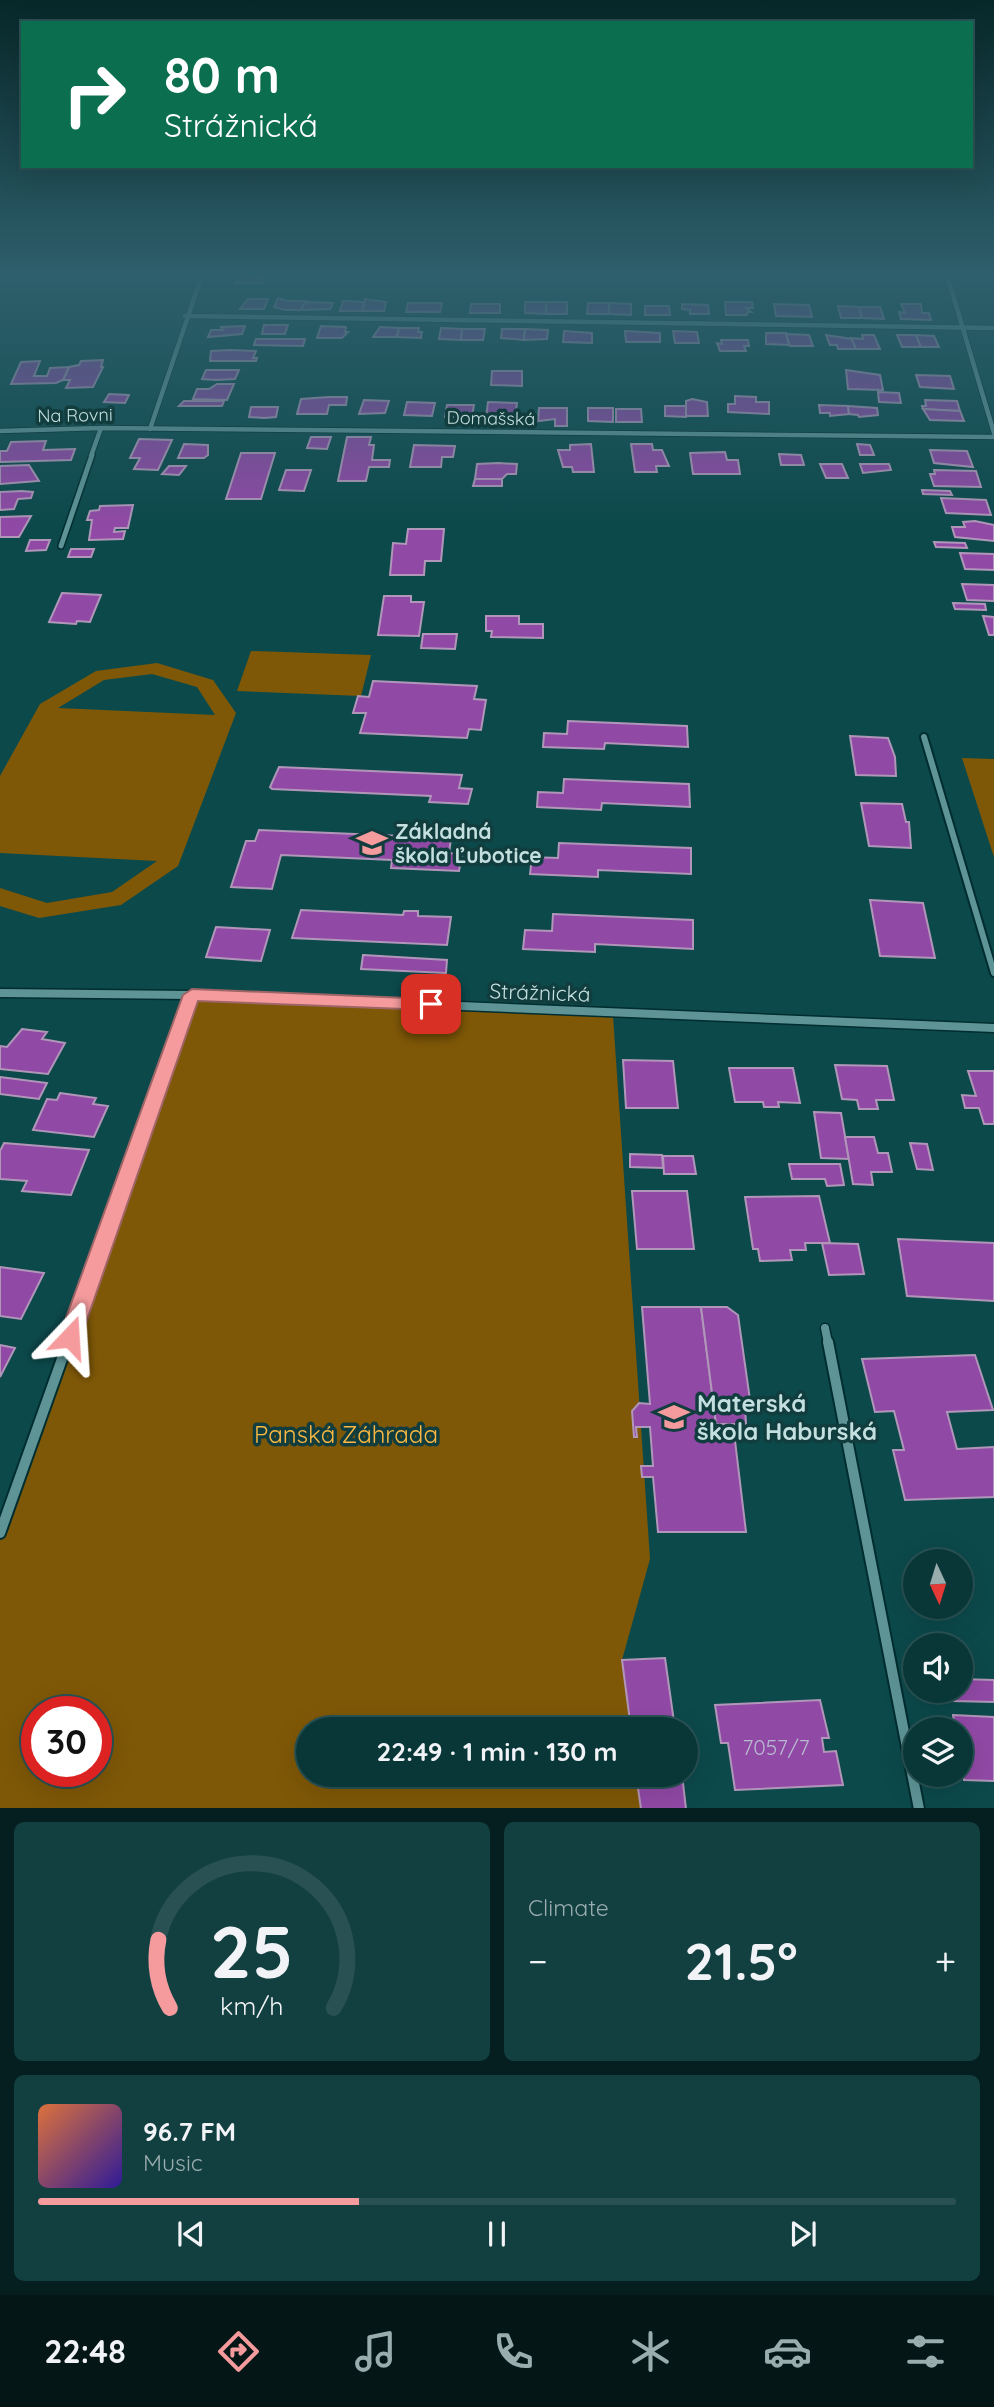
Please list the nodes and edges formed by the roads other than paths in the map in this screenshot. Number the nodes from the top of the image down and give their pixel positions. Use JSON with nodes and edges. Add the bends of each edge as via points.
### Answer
{"nodes":[{"id":1,"x":172,"y":359,"type":"edge"},
{"id":2,"x":971,"y":359,"type":"edge"},
{"id":3,"x":101,"y":428,"type":"junction"},
{"id":4,"x":150,"y":429,"type":"junction"},
{"id":5,"x":0,"y":430,"type":"edge"},
{"id":6,"x":994,"y":435,"type":"edge"},
{"id":7,"x":61,"y":546,"type":"dead end"},
{"id":8,"x":925,"y":737,"type":"dead end"},
{"id":9,"x":994,"y":973,"type":"edge"},
{"id":10,"x":0,"y":993,"type":"edge"},
{"id":11,"x":192,"y":995,"type":"junction"},
{"id":12,"x":994,"y":1028,"type":"edge"},
{"id":13,"x":825,"y":1328,"type":"dead end"},
{"id":14,"x":0,"y":1533,"type":"edge"},
{"id":15,"x":919,"y":1808,"type":"edge"}],
"edges":[{"from":1,"to":4,"type":"street"},
{"from":2,"to":6,"type":"street"},
{"from":3,"to":4,"type":"street","name":"Na Rovni"},
{"from":3,"to":5,"type":"street","name":"Na Rovni"},
{"from":3,"to":7,"type":"street"},
{"from":4,"to":6,"type":"street","name":"Domašská"},
{"from":8,"to":9,"type":"street"},
{"from":10,"to":11,"type":"street","name":"Strážnická"},
{"from":11,"to":12,"type":"street","name":"Strážnická"},
{"from":11,"to":14,"type":"street"},
{"from":13,"to":15,"type":"street"}]}
